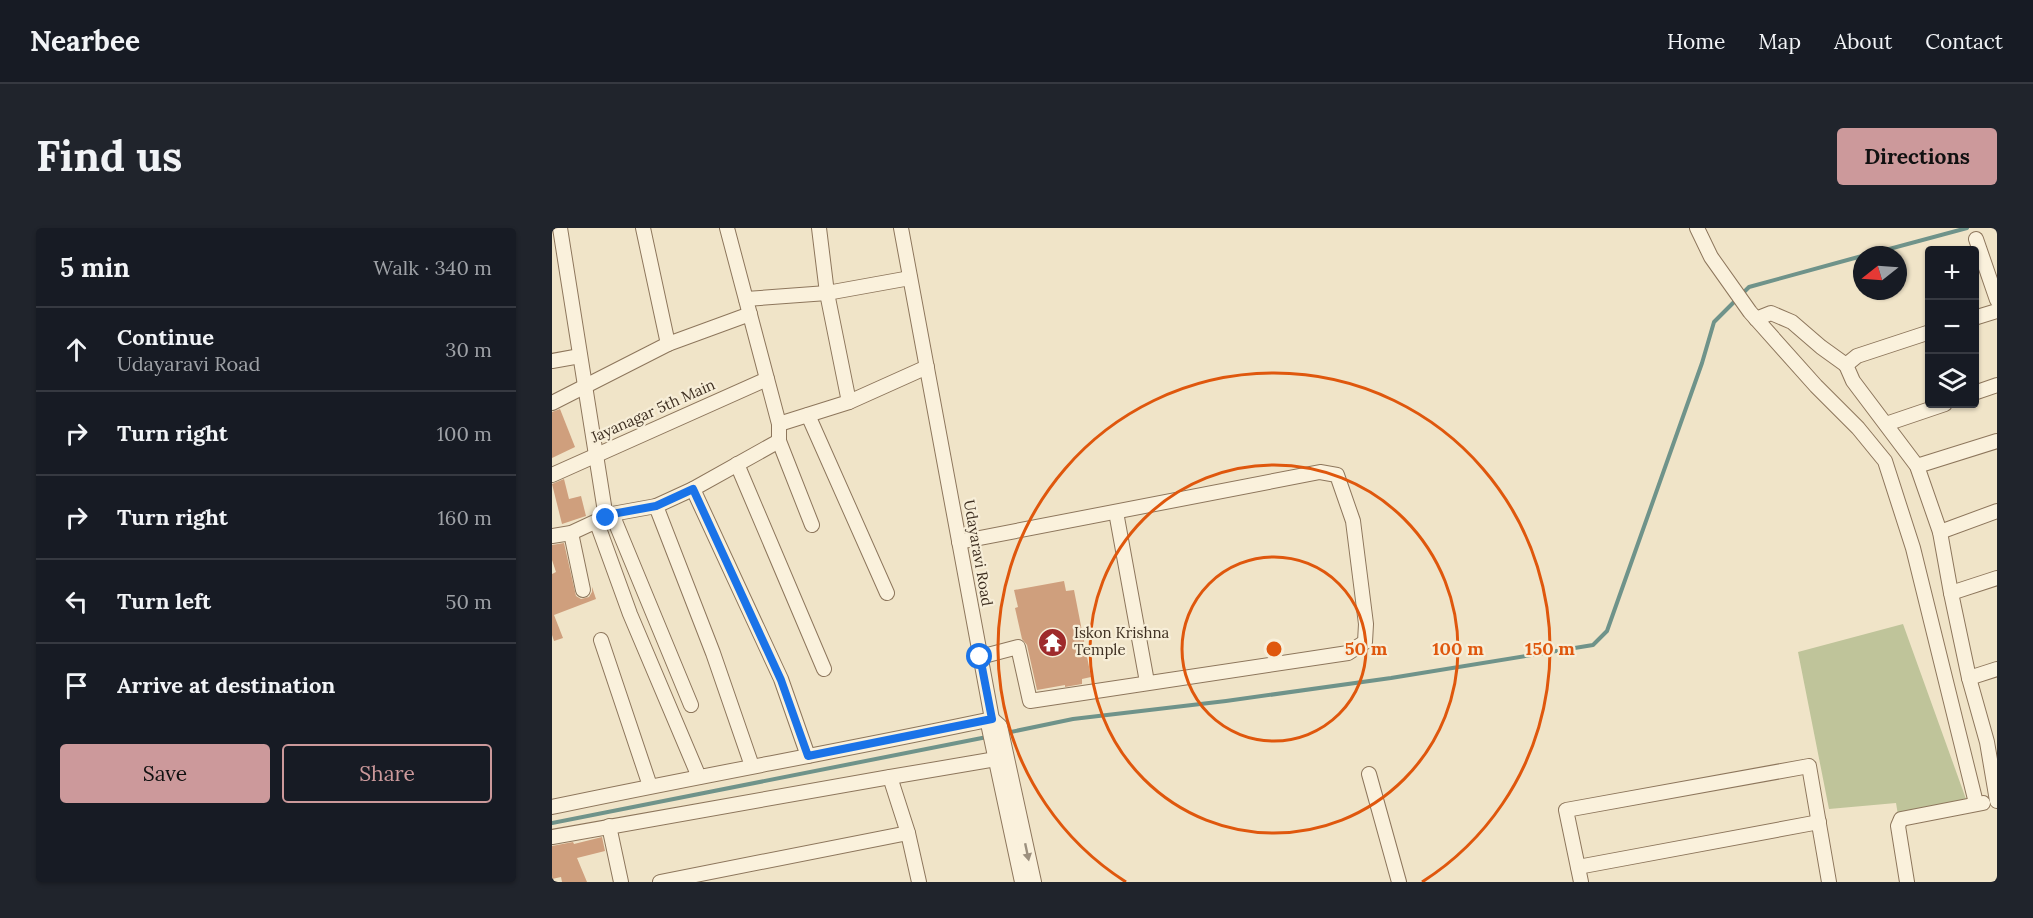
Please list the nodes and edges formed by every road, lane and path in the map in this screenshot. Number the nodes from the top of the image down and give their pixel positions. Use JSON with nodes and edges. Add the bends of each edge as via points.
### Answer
{"nodes":[{"id":1,"x":560,"y":228,"type":"edge"},
{"id":2,"x":643,"y":228,"type":"edge"},
{"id":3,"x":727,"y":228,"type":"edge"},
{"id":4,"x":819,"y":228,"type":"edge"},
{"id":5,"x":901,"y":228,"type":"edge"},
{"id":6,"x":1697,"y":228,"type":"edge"},
{"id":7,"x":1976,"y":239,"type":"dead end"},
{"id":8,"x":910,"y":278,"type":"junction"},
{"id":9,"x":827,"y":293,"type":"junction"},
{"id":10,"x":746,"y":299,"type":"junction"},
{"id":11,"x":1997,"y":300,"type":"edge"},
{"id":12,"x":1997,"y":311,"type":"edge"},
{"id":13,"x":750,"y":315,"type":"junction"},
{"id":14,"x":1753,"y":315,"type":"junction"},
{"id":15,"x":1979,"y":316,"type":"edge"},
{"id":16,"x":1925,"y":333,"type":"edge"},
{"id":17,"x":668,"y":344,"type":"junction"},
{"id":18,"x":580,"y":356,"type":"junction"},
{"id":19,"x":552,"y":361,"type":"edge"},
{"id":20,"x":1846,"y":365,"type":"junction"},
{"id":21,"x":927,"y":367,"type":"junction"},
{"id":22,"x":767,"y":379,"type":"junction"},
{"id":23,"x":1997,"y":385,"type":"edge"},
{"id":24,"x":585,"y":386,"type":"junction"},
{"id":25,"x":1979,"y":391,"type":"edge"},
{"id":26,"x":849,"y":402,"type":"junction"},
{"id":27,"x":552,"y":403,"type":"edge"},
{"id":28,"x":1933,"y":408,"type":"edge"},
{"id":29,"x":808,"y":415,"type":"junction"},
{"id":30,"x":779,"y":424,"type":"junction"},
{"id":31,"x":1886,"y":424,"type":"junction"},
{"id":32,"x":779,"y":441,"type":"junction"},
{"id":33,"x":1997,"y":441,"type":"edge"},
{"id":34,"x":596,"y":454,"type":"junction"},
{"id":35,"x":737,"y":464,"type":"junction"},
{"id":36,"x":1917,"y":466,"type":"junction"},
{"id":37,"x":552,"y":475,"type":"edge"},
{"id":38,"x":693,"y":489,"type":"junction"},
{"id":39,"x":656,"y":506,"type":"junction"},
{"id":40,"x":1116,"y":512,"type":"junction"},
{"id":41,"x":1997,"y":512,"type":"edge"},
{"id":42,"x":605,"y":518,"type":"junction"},
{"id":43,"x":812,"y":525,"type":"dead end"},
{"id":44,"x":1940,"y":532,"type":"junction"},
{"id":45,"x":571,"y":533,"type":"junction"},
{"id":46,"x":552,"y":536,"type":"edge"},
{"id":47,"x":959,"y":542,"type":"junction"},
{"id":48,"x":1997,"y":578,"type":"edge"},
{"id":49,"x":583,"y":590,"type":"dead end"},
{"id":50,"x":887,"y":593,"type":"dead end"},
{"id":51,"x":1951,"y":593,"type":"junction"},
{"id":52,"x":602,"y":640,"type":"dead end"},
{"id":53,"x":980,"y":657,"type":"junction"},
{"id":54,"x":824,"y":669,"type":"dead end"},
{"id":55,"x":1997,"y":669,"type":"edge"},
{"id":56,"x":1969,"y":678,"type":"junction"},
{"id":57,"x":1147,"y":682,"type":"junction"},
{"id":58,"x":690,"y":705,"type":"dead end"},
{"id":59,"x":993,"y":724,"type":"junction"},
{"id":60,"x":1992,"y":740,"type":"edge"},
{"id":61,"x":808,"y":756,"type":"junction"},
{"id":62,"x":999,"y":756,"type":"junction"},
{"id":63,"x":752,"y":766,"type":"junction"},
{"id":64,"x":1369,"y":774,"type":"dead end"},
{"id":65,"x":699,"y":777,"type":"junction"},
{"id":66,"x":890,"y":777,"type":"junction"},
{"id":67,"x":650,"y":786,"type":"junction"},
{"id":68,"x":1996,"y":801,"type":"edge"},
{"id":69,"x":1976,"y":803,"type":"junction"},
{"id":70,"x":552,"y":807,"type":"edge"},
{"id":71,"x":1819,"y":822,"type":"junction"},
{"id":72,"x":609,"y":826,"type":"junction"},
{"id":73,"x":908,"y":833,"type":"junction"},
{"id":74,"x":552,"y":837,"type":"edge"},
{"id":75,"x":1578,"y":867,"type":"junction"},
{"id":76,"x":914,"y":881,"type":"edge"},
{"id":77,"x":621,"y":882,"type":"edge"},
{"id":78,"x":660,"y":882,"type":"edge"},
{"id":79,"x":1022,"y":882,"type":"edge"},
{"id":80,"x":1034,"y":882,"type":"edge"},
{"id":81,"x":1399,"y":882,"type":"edge"},
{"id":82,"x":1581,"y":882,"type":"edge"},
{"id":83,"x":1829,"y":882,"type":"edge"},
{"id":84,"x":1907,"y":882,"type":"edge"}],
"edges":[{"from":1,"to":18,"type":"street"},
{"from":2,"to":17,"type":"street"},
{"from":3,"to":10,"type":"street"},
{"from":4,"to":9,"type":"street"},
{"from":5,"to":8,"type":"street","name":"Udayaravi Road"},
{"from":6,"to":14,"type":"street","via":[[1711,257]]},
{"from":7,"to":11,"type":"street"},
{"from":8,"to":9,"type":"street"},
{"from":8,"to":21,"type":"street","name":"Udayaravi Road"},
{"from":9,"to":10,"type":"street"},
{"from":9,"to":26,"type":"street"},
{"from":10,"to":13,"type":"street"},
{"from":12,"to":15,"type":"street"},
{"from":13,"to":17,"type":"street"},
{"from":13,"to":22,"type":"street"},
{"from":14,"to":20,"type":"street","via":[[1771,313],[1792,322]]},
{"from":14,"to":69,"type":"street","via":[[1885,460],[1913,548]]},
{"from":16,"to":20,"type":"street","via":[[1857,356]]},
{"from":17,"to":24,"type":"street"},
{"from":18,"to":19,"type":"street"},
{"from":18,"to":24,"type":"street"},
{"from":20,"to":31,"type":"street","via":[[1853,381]]},
{"from":21,"to":26,"type":"street"},
{"from":21,"to":47,"type":"street","name":"Udayaravi Road"},
{"from":22,"to":30,"type":"street"},
{"from":22,"to":34,"type":"street","name":"Jayanagar 5th Main"},
{"from":23,"to":25,"type":"street"},
{"from":24,"to":27,"type":"street"},
{"from":24,"to":34,"type":"street"},
{"from":26,"to":29,"type":"street"},
{"from":28,"to":31,"type":"street"},
{"from":29,"to":30,"type":"street"},
{"from":29,"to":50,"type":"street"},
{"from":30,"to":32,"type":"street"},
{"from":31,"to":36,"type":"street"},
{"from":32,"to":35,"type":"street"},
{"from":32,"to":43,"type":"street"},
{"from":33,"to":36,"type":"street"},
{"from":34,"to":37,"type":"street","name":"Jayanagar 5th Main"},
{"from":34,"to":42,"type":"street"},
{"from":35,"to":38,"type":"street"},
{"from":35,"to":54,"type":"street"},
{"from":36,"to":44,"type":"street"},
{"from":38,"to":39,"type":"street"},
{"from":38,"to":61,"type":"street","via":[[781,680]]},
{"from":39,"to":42,"type":"street"},
{"from":39,"to":63,"type":"street"},
{"from":40,"to":47,"type":"street"},
{"from":40,"to":57,"type":"street"},
{"from":40,"to":57,"type":"street","via":[[1320,472],[1337,475],[1353,521],[1365,642],[1348,653]]},
{"from":41,"to":44,"type":"street"},
{"from":42,"to":45,"type":"street"},
{"from":42,"to":58,"type":"street"},
{"from":42,"to":65,"type":"street","via":[[630,614]]},
{"from":44,"to":51,"type":"street"},
{"from":45,"to":46,"type":"street"},
{"from":45,"to":49,"type":"street"},
{"from":47,"to":53,"type":"street","name":"Udayaravi Road"},
{"from":48,"to":51,"type":"street"},
{"from":51,"to":56,"type":"street"},
{"from":52,"to":67,"type":"street"},
{"from":53,"to":57,"type":"street","via":[[1018,646],[1030,701]]},
{"from":53,"to":59,"type":"street","name":"Udayaravi Road"},
{"from":55,"to":56,"type":"street"},
{"from":56,"to":60,"type":"street"},
{"from":59,"to":61,"type":"street"},
{"from":59,"to":62,"type":"street","name":"Udayaravi Road"},
{"from":60,"to":68,"type":"street"},
{"from":61,"to":63,"type":"street"},
{"from":62,"to":66,"type":"street"},
{"from":62,"to":79,"type":"street","name":"Udayaravi Road"},
{"from":62,"to":80,"type":"street","one_way":true},
{"from":63,"to":65,"type":"street"},
{"from":64,"to":81,"type":"street"},
{"from":65,"to":67,"type":"street"},
{"from":66,"to":72,"type":"street"},
{"from":66,"to":73,"type":"street"},
{"from":67,"to":70,"type":"street"},
{"from":68,"to":69,"type":"street"},
{"from":69,"to":84,"type":"street","via":[[1901,819],[1898,826]]},
{"from":71,"to":75,"type":"street"},
{"from":71,"to":75,"type":"street","via":[[1809,766],[1566,810]]},
{"from":71,"to":83,"type":"street"},
{"from":72,"to":74,"type":"street"},
{"from":72,"to":77,"type":"street"},
{"from":73,"to":76,"type":"street"},
{"from":73,"to":78,"type":"street"},
{"from":75,"to":82,"type":"street"}]}
